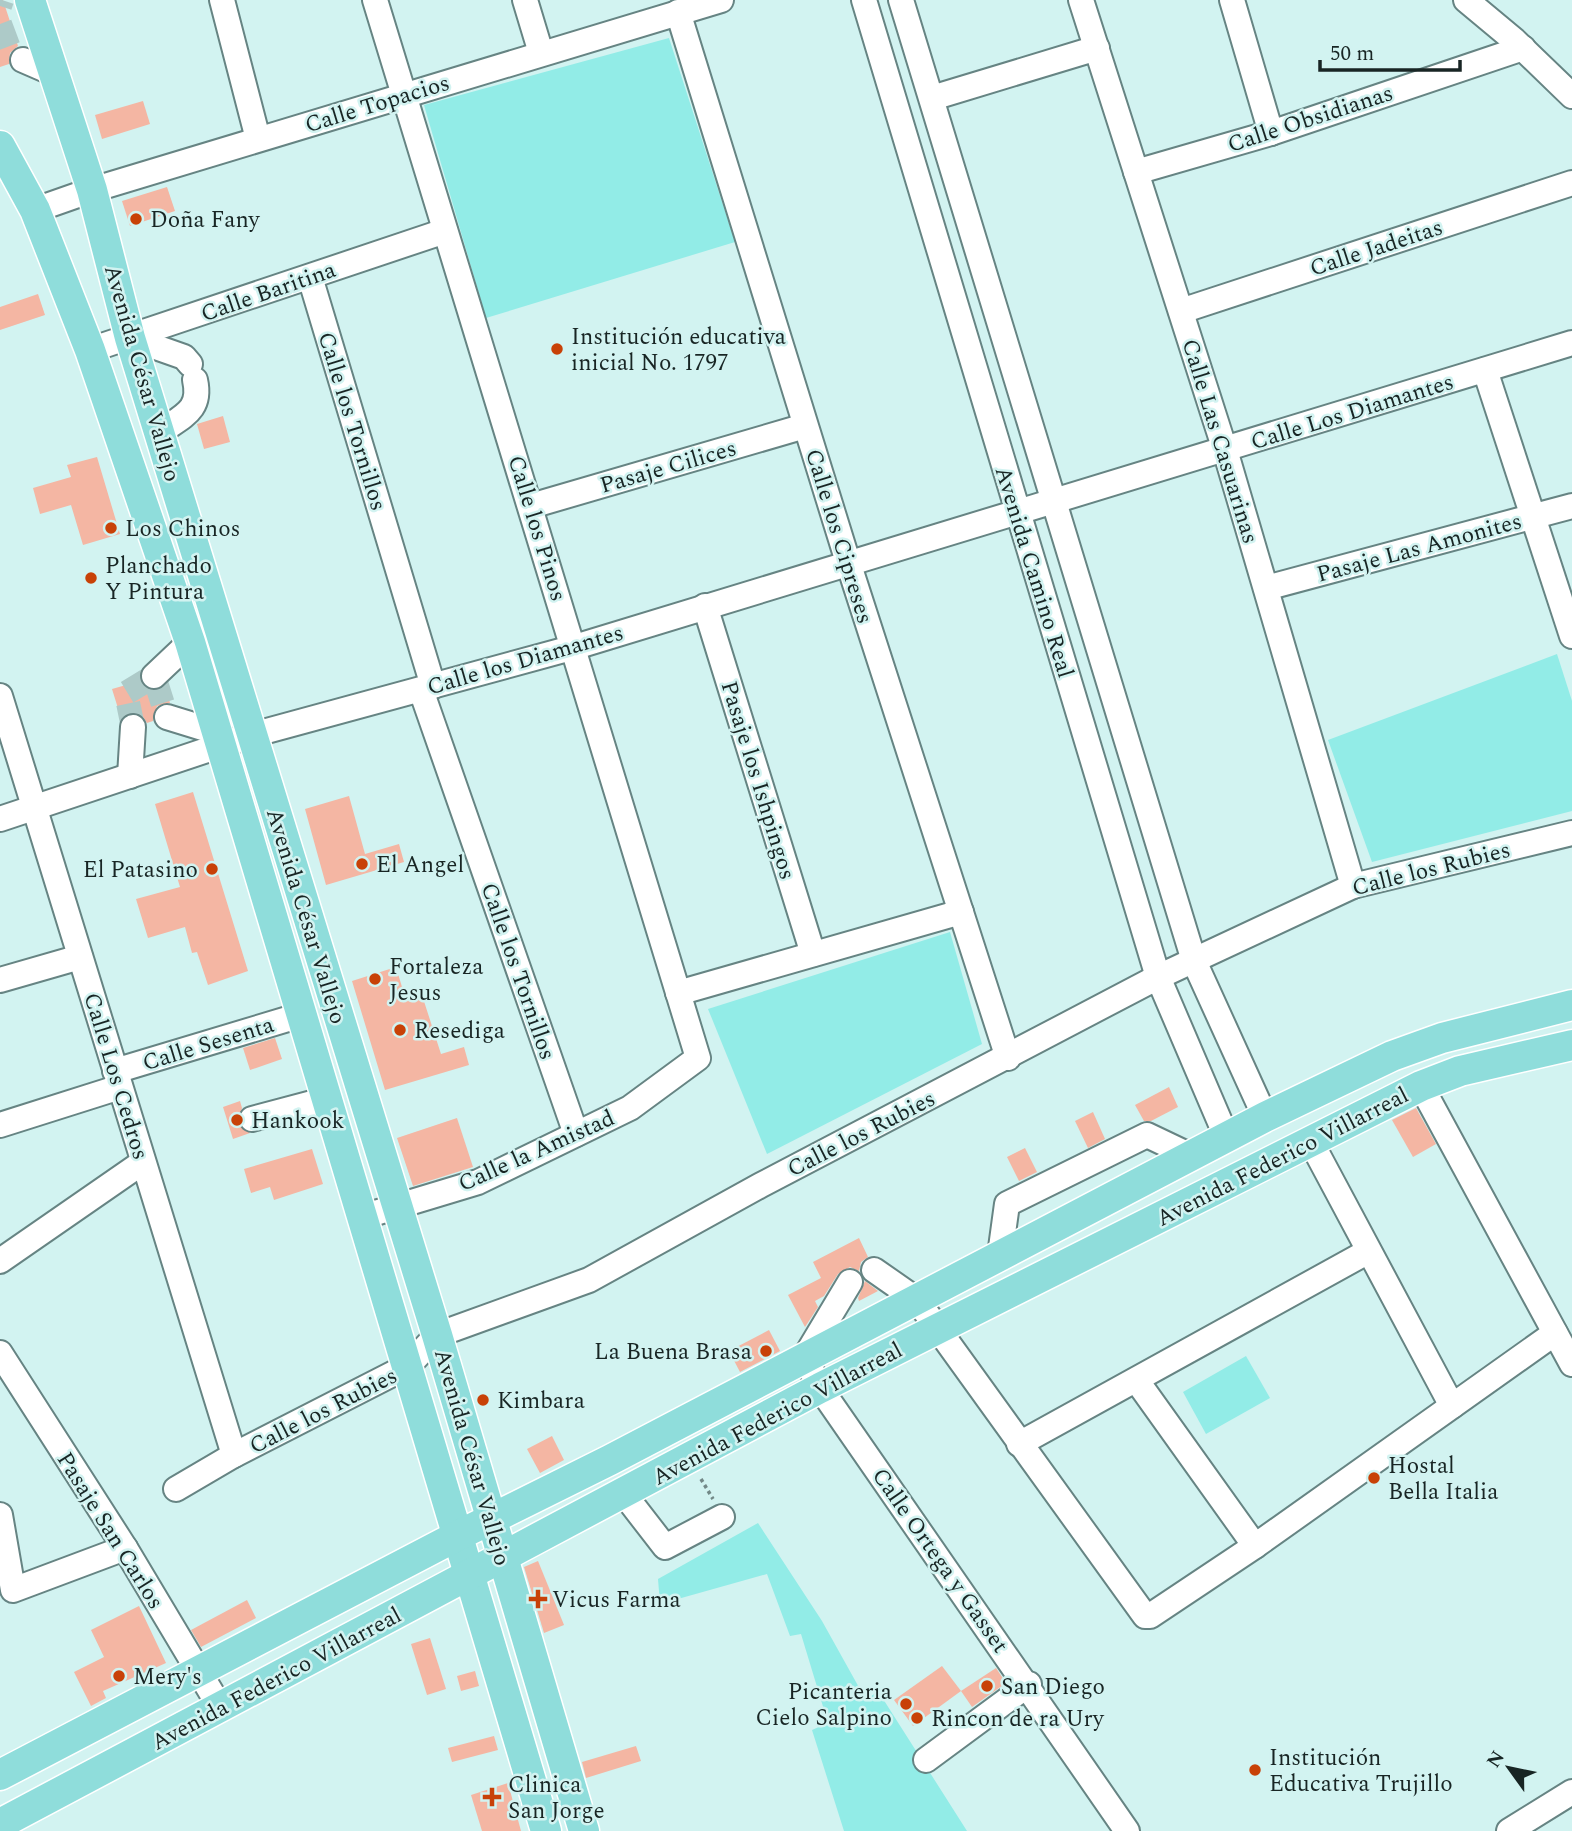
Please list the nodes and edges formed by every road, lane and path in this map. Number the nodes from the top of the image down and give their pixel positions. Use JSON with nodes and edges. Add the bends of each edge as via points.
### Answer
{"nodes":[{"id":1,"x":30,"y":0,"type":"edge"},
{"id":2,"x":222,"y":0,"type":"edge"},
{"id":3,"x":375,"y":0,"type":"edge"},
{"id":4,"x":525,"y":0,"type":"edge"},
{"id":5,"x":721,"y":0,"type":"edge"},
{"id":6,"x":864,"y":0,"type":"edge"},
{"id":7,"x":901,"y":0,"type":"edge"},
{"id":8,"x":1081,"y":0,"type":"edge"},
{"id":9,"x":1231,"y":0,"type":"edge"},
{"id":10,"x":1466,"y":0,"type":"edge"},
{"id":11,"x":678,"y":12,"type":"junction"},
{"id":12,"x":1097,"y":48,"type":"junction"},
{"id":13,"x":1523,"y":48,"type":"junction"},
{"id":14,"x":541,"y":53,"type":"junction"},
{"id":15,"x":23,"y":60,"type":"tunnel mouth"},
{"id":16,"x":53,"y":73,"type":"junction"},
{"id":17,"x":403,"y":95,"type":"junction"},
{"id":18,"x":1572,"y":96,"type":"edge"},
{"id":19,"x":932,"y":97,"type":"junction"},
{"id":20,"x":1271,"y":132,"type":"junction"},
{"id":21,"x":258,"y":139,"type":"junction"},
{"id":22,"x":0,"y":146,"type":"edge"},
{"id":23,"x":1136,"y":172,"type":"junction"},
{"id":24,"x":1572,"y":183,"type":"edge"},
{"id":25,"x":92,"y":190,"type":"junction"},
{"id":26,"x":35,"y":210,"type":"junction"},
{"id":27,"x":445,"y":231,"type":"junction"},
{"id":28,"x":310,"y":277,"type":"junction"},
{"id":29,"x":1181,"y":311,"type":"junction"},
{"id":30,"x":130,"y":338,"type":"junction"},
{"id":31,"x":1572,"y":343,"type":"edge"},
{"id":32,"x":90,"y":350,"type":"junction"},
{"id":33,"x":1485,"y":370,"type":"junction"},
{"id":34,"x":805,"y":426,"type":"junction"},
{"id":35,"x":159,"y":433,"type":"junction"},
{"id":36,"x":1226,"y":450,"type":"junction"},
{"id":37,"x":1051,"y":499,"type":"junction"},
{"id":38,"x":531,"y":506,"type":"junction"},
{"id":39,"x":1572,"y":506,"type":"edge"},
{"id":40,"x":1016,"y":510,"type":"junction"},
{"id":41,"x":1533,"y":517,"type":"junction"},
{"id":42,"x":848,"y":562,"type":"junction"},
{"id":43,"x":1266,"y":588,"type":"junction"},
{"id":44,"x":705,"y":606,"type":"junction"},
{"id":45,"x":1572,"y":636,"type":"edge"},
{"id":46,"x":190,"y":642,"type":"junction"},
{"id":47,"x":575,"y":647,"type":"junction"},
{"id":48,"x":154,"y":676,"type":"dead end"},
{"id":49,"x":427,"y":688,"type":"junction"},
{"id":50,"x":0,"y":696,"type":"edge"},
{"id":51,"x":133,"y":727,"type":"tunnel mouth"},
{"id":52,"x":252,"y":735,"type":"junction"},
{"id":53,"x":221,"y":738,"type":"junction"},
{"id":54,"x":179,"y":759,"type":"junction"},
{"id":55,"x":130,"y":776,"type":"junction"},
{"id":56,"x":34,"y":810,"type":"junction"},
{"id":57,"x":0,"y":819,"type":"edge"},
{"id":58,"x":1572,"y":833,"type":"edge"},
{"id":59,"x":1353,"y":886,"type":"junction"},
{"id":60,"x":961,"y":912,"type":"junction"},
{"id":61,"x":317,"y":953,"type":"junction"},
{"id":62,"x":813,"y":954,"type":"junction"},
{"id":63,"x":80,"y":957,"type":"junction"},
{"id":64,"x":285,"y":961,"type":"junction"},
{"id":65,"x":1194,"y":961,"type":"junction"},
{"id":66,"x":1158,"y":977,"type":"junction"},
{"id":67,"x":0,"y":980,"type":"edge"},
{"id":68,"x":678,"y":993,"type":"junction"},
{"id":69,"x":1572,"y":1005,"type":"edge"},
{"id":70,"x":301,"y":1015,"type":"junction"},
{"id":71,"x":1572,"y":1045,"type":"edge"},
{"id":72,"x":698,"y":1058,"type":"joint"},
{"id":73,"x":1008,"y":1058,"type":"junction"},
{"id":74,"x":118,"y":1079,"type":"junction"},
{"id":75,"x":1421,"y":1086,"type":"junction"},
{"id":76,"x":361,"y":1090,"type":"junction"},
{"id":77,"x":327,"y":1099,"type":"junction"},
{"id":78,"x":1265,"y":1117,"type":"junction"},
{"id":79,"x":251,"y":1119,"type":"dead end"},
{"id":80,"x":0,"y":1125,"type":"edge"},
{"id":81,"x":576,"y":1134,"type":"junction"},
{"id":82,"x":1226,"y":1136,"type":"junction"},
{"id":83,"x":1311,"y":1142,"type":"junction"},
{"id":84,"x":1189,"y":1155,"type":"junction"},
{"id":85,"x":143,"y":1162,"type":"junction"},
{"id":86,"x":396,"y":1205,"type":"junction"},
{"id":87,"x":362,"y":1217,"type":"junction"},
{"id":88,"x":1367,"y":1252,"type":"junction"},
{"id":89,"x":1000,"y":1255,"type":"junction"},
{"id":90,"x":0,"y":1261,"type":"edge"},
{"id":91,"x":874,"y":1270,"type":"dead end"},
{"id":92,"x":850,"y":1282,"type":"dead end"},
{"id":93,"x":917,"y":1300,"type":"junction"},
{"id":94,"x":939,"y":1329,"type":"junction"},
{"id":95,"x":1555,"y":1333,"type":"junction"},
{"id":96,"x":437,"y":1335,"type":"junction"},
{"id":97,"x":0,"y":1353,"type":"edge"},
{"id":98,"x":805,"y":1357,"type":"junction"},
{"id":99,"x":1572,"y":1364,"type":"edge"},
{"id":100,"x":408,"y":1366,"type":"junction"},
{"id":101,"x":1138,"y":1381,"type":"junction"},
{"id":102,"x":820,"y":1388,"type":"junction"},
{"id":103,"x":1452,"y":1406,"type":"junction"},
{"id":104,"x":1019,"y":1444,"type":"junction"},
{"id":105,"x":234,"y":1455,"type":"junction"},
{"id":106,"x":690,"y":1458,"type":"junction"},
{"id":107,"x":610,"y":1460,"type":"junction"},
{"id":108,"x":176,"y":1489,"type":"dead end"},
{"id":109,"x":624,"y":1494,"type":"junction"},
{"id":110,"x":0,"y":1515,"type":"edge"},
{"id":111,"x":722,"y":1517,"type":"joint"},
{"id":112,"x":492,"y":1519,"type":"junction"},
{"id":113,"x":459,"y":1535,"type":"junction"},
{"id":114,"x":1255,"y":1546,"type":"junction"},
{"id":115,"x":125,"y":1548,"type":"junction"},
{"id":116,"x":503,"y":1558,"type":"junction"},
{"id":117,"x":471,"y":1573,"type":"junction"},
{"id":118,"x":197,"y":1672,"type":"junction"},
{"id":119,"x":1029,"y":1684,"type":"junction"},
{"id":120,"x":220,"y":1707,"type":"junction"},
{"id":121,"x":51,"y":1748,"type":"junction"},
{"id":122,"x":926,"y":1760,"type":"dead end"},
{"id":123,"x":0,"y":1775,"type":"edge"},
{"id":124,"x":71,"y":1788,"type":"junction"},
{"id":125,"x":1572,"y":1792,"type":"edge"},
{"id":126,"x":0,"y":1824,"type":"edge"},
{"id":127,"x":1512,"y":1830,"type":"edge"},
{"id":128,"x":546,"y":1831,"type":"edge"},
{"id":129,"x":584,"y":1831,"type":"edge"},
{"id":130,"x":1128,"y":1831,"type":"edge"}],
"edges":[{"from":1,"to":16,"type":"main road","name":"Avenida César Vallejo"},
{"from":2,"to":21,"type":"street"},
{"from":3,"to":17,"type":"street","name":"Calle los Pinos"},
{"from":4,"to":14,"type":"street"},
{"from":5,"to":11,"type":"street","name":"Calle Topacios"},
{"from":6,"to":40,"type":"street","name":"Avenida Camino Real"},
{"from":7,"to":19,"type":"street","name":"Avenida Camino Real"},
{"from":8,"to":12,"type":"street","name":"Calle Las Casuarinas"},
{"from":9,"to":20,"type":"street"},
{"from":10,"to":13,"type":"street"},
{"from":11,"to":14,"type":"street","name":"Calle Topacios"},
{"from":11,"to":34,"type":"street","name":"Calle los Cipreses"},
{"from":12,"to":19,"type":"street"},
{"from":12,"to":23,"type":"street","name":"Calle Las Casuarinas"},
{"from":13,"to":18,"type":"street"},
{"from":13,"to":20,"type":"street","name":"Calle Obsidianas"},
{"from":14,"to":17,"type":"street","name":"Calle Topacios"},
{"from":15,"to":16,"type":"street"},
{"from":16,"to":25,"type":"main road","name":"Avenida César Vallejo"},
{"from":17,"to":21,"type":"street","name":"Calle Topacios"},
{"from":17,"to":27,"type":"street","name":"Calle los Pinos"},
{"from":19,"to":37,"type":"street","name":"Avenida Camino Real"},
{"from":20,"to":23,"type":"street","name":"Calle Obsidianas"},
{"from":21,"to":25,"type":"street","name":"Calle Topacios"},
{"from":22,"to":26,"type":"main road","name":"Avenida César Vallejo"},
{"from":23,"to":29,"type":"street","name":"Calle Las Casuarinas"},
{"from":24,"to":29,"type":"street","name":"Calle Jadeitas"},
{"from":25,"to":26,"type":"street","name":"Calle Topacios"},
{"from":25,"to":30,"type":"main road","name":"Avenida César Vallejo"},
{"from":26,"to":32,"type":"main road","name":"Avenida César Vallejo"},
{"from":27,"to":28,"type":"street","name":"Calle Baritina"},
{"from":27,"to":38,"type":"street","name":"Calle los Pinos"},
{"from":28,"to":30,"type":"street","name":"Calle Baritina"},
{"from":28,"to":49,"type":"street","name":"Calle los Tornillos"},
{"from":29,"to":36,"type":"street","name":"Calle Las Casuarinas"},
{"from":30,"to":32,"type":"street","name":"Calle Baritina"},
{"from":30,"to":35,"type":"main road","name":"Avenida César Vallejo"},
{"from":30,"to":35,"type":"street","via":[[184,357],[192,372],[199,396],[196,404]]},
{"from":31,"to":33,"type":"street","name":"Calle Los Diamantes"},
{"from":32,"to":46,"type":"main road","name":"Avenida César Vallejo"},
{"from":33,"to":36,"type":"street","name":"Calle Los Diamantes"},
{"from":33,"to":41,"type":"street"},
{"from":34,"to":38,"type":"street","name":"Pasaje Cilices"},
{"from":34,"to":42,"type":"street","name":"Calle los Cipreses"},
{"from":35,"to":52,"type":"main road","name":"Avenida César Vallejo"},
{"from":36,"to":37,"type":"street","name":"Calle Los Diamantes"},
{"from":36,"to":43,"type":"street","name":"Calle Las Casuarinas"},
{"from":37,"to":40,"type":"street","name":"Calle los Diamantes"},
{"from":37,"to":65,"type":"street","name":"Avenida Camino Real"},
{"from":38,"to":47,"type":"street","name":"Calle los Pinos"},
{"from":39,"to":41,"type":"street","name":"Pasaje Las Amonites"},
{"from":40,"to":42,"type":"street","name":"Calle los Diamantes"},
{"from":40,"to":66,"type":"street","name":"Avenida Camino Real"},
{"from":41,"to":43,"type":"street","name":"Pasaje Las Amonites"},
{"from":41,"to":45,"type":"street"},
{"from":42,"to":44,"type":"street","name":"Calle los Diamantes"},
{"from":42,"to":60,"type":"street","name":"Calle los Cipreses"},
{"from":43,"to":59,"type":"street","name":"Calle Las Casuarinas"},
{"from":44,"to":47,"type":"street","name":"Calle los Diamantes"},
{"from":44,"to":62,"type":"street","name":"Pasaje los Ishpingos"},
{"from":46,"to":48,"type":"street"},
{"from":46,"to":53,"type":"main road","name":"Avenida César Vallejo"},
{"from":47,"to":49,"type":"street","name":"Calle los Diamantes"},
{"from":47,"to":68,"type":"street","name":"Calle los Pinos"},
{"from":49,"to":52,"type":"street","name":"Calle los Diamantes"},
{"from":49,"to":81,"type":"street","name":"Calle los Tornillos"},
{"from":50,"to":56,"type":"street","name":"Calle Los Cedros"},
{"from":51,"to":55,"type":"street"},
{"from":52,"to":53,"type":"street","name":"Calle los Diamantes"},
{"from":52,"to":61,"type":"main road","name":"Avenida César Vallejo"},
{"from":53,"to":54,"type":"street","name":"Calle los Diamantes"},
{"from":53,"to":54,"type":"street","via":[[167,717]]},
{"from":53,"to":64,"type":"main road","name":"Avenida César Vallejo"},
{"from":54,"to":55,"type":"street","name":"Calle los Diamantes"},
{"from":55,"to":56,"type":"street","name":"Calle los Diamantes"},
{"from":56,"to":57,"type":"street","name":"Calle los Diamantes"},
{"from":56,"to":63,"type":"street","name":"Calle Los Cedros"},
{"from":58,"to":59,"type":"street","name":"Calle los Rubies"},
{"from":59,"to":65,"type":"street","name":"Calle los Rubies"},
{"from":60,"to":62,"type":"street"},
{"from":60,"to":73,"type":"street","name":"Calle los Cipreses"},
{"from":61,"to":64,"type":"main road"},
{"from":61,"to":76,"type":"main road","name":"Avenida César Vallejo"},
{"from":62,"to":68,"type":"street"},
{"from":63,"to":67,"type":"street"},
{"from":63,"to":74,"type":"street","name":"Calle Los Cedros"},
{"from":64,"to":70,"type":"main road","name":"Avenida César Vallejo"},
{"from":65,"to":66,"type":"street","name":"Calle los Rubies"},
{"from":65,"to":78,"type":"street","name":"Avenida Camino Real"},
{"from":66,"to":73,"type":"street","name":"Calle los Rubies"},
{"from":66,"to":82,"type":"street","name":"Avenida Camino Real"},
{"from":68,"to":72,"type":"street","name":"Calle los Pinos"},
{"from":69,"to":78,"type":"main road","name":"Avenida Federico Villarreal","via":[[1442,1038],[1392,1056]]},
{"from":70,"to":74,"type":"street","name":"Calle Sesenta"},
{"from":70,"to":77,"type":"main road","name":"Avenida César Vallejo"},
{"from":71,"to":75,"type":"main road","name":"Avenida Federico Villarreal","via":[[1460,1071]]},
{"from":72,"to":81,"type":"street","name":"Calle la Amistad","via":[[630,1108]]},
{"from":73,"to":96,"type":"street","name":"Calle los Rubies","via":[[589,1280]]},
{"from":74,"to":80,"type":"street","name":"Calle Sesenta"},
{"from":74,"to":85,"type":"street","name":"Calle Los Cedros"},
{"from":75,"to":83,"type":"main road","name":"Avenida Federico Villarreal"},
{"from":75,"to":95,"type":"street"},
{"from":76,"to":77,"type":"main road"},
{"from":76,"to":86,"type":"main road","name":"Avenida César Vallejo"},
{"from":77,"to":79,"type":"street"},
{"from":77,"to":87,"type":"main road","name":"Avenida César Vallejo"},
{"from":78,"to":82,"type":"main road","name":"Avenida Federico Villarreal"},
{"from":81,"to":86,"type":"street","name":"Calle la Amistad","via":[[478,1182]]},
{"from":82,"to":84,"type":"main road","name":"Avenida Federico Villarreal"},
{"from":83,"to":88,"type":"street"},
{"from":83,"to":94,"type":"main road","name":"Avenida Federico Villarreal"},
{"from":84,"to":89,"type":"main road","name":"Avenida Federico Villarreal"},
{"from":84,"to":89,"type":"street","via":[[1147,1135],[1007,1204]]},
{"from":85,"to":90,"type":"street"},
{"from":85,"to":105,"type":"street","name":"Calle Los Cedros"},
{"from":86,"to":87,"type":"street","name":"Calle la Amistad"},
{"from":86,"to":96,"type":"main road","name":"Avenida César Vallejo"},
{"from":87,"to":100,"type":"main road","name":"Avenida César Vallejo"},
{"from":88,"to":101,"type":"street"},
{"from":88,"to":103,"type":"street"},
{"from":89,"to":93,"type":"main road","name":"Avenida Federico Villarreal"},
{"from":91,"to":93,"type":"street"},
{"from":92,"to":98,"type":"street"},
{"from":93,"to":94,"type":"street"},
{"from":93,"to":98,"type":"main road","name":"Avenida Federico Villarreal"},
{"from":94,"to":102,"type":"main road","name":"Avenida Federico Villarreal"},
{"from":94,"to":104,"type":"street"},
{"from":95,"to":99,"type":"street"},
{"from":95,"to":103,"type":"street"},
{"from":96,"to":100,"type":"street","name":"Calle los Rubies"},
{"from":96,"to":112,"type":"main road","name":"Avenida César Vallejo"},
{"from":97,"to":115,"type":"street","name":"Pasaje San Carlos"},
{"from":98,"to":102,"type":"street","name":"Calle Ortega y Gasset"},
{"from":98,"to":107,"type":"main road","name":"Avenida Federico Villarreal"},
{"from":100,"to":105,"type":"street","name":"Calle los Rubies"},
{"from":100,"to":113,"type":"main road","name":"Avenida César Vallejo"},
{"from":101,"to":104,"type":"street"},
{"from":101,"to":114,"type":"street"},
{"from":102,"to":106,"type":"main road","name":"Avenida Federico Villarreal"},
{"from":102,"to":119,"type":"street","name":"Calle Ortega y Gasset"},
{"from":103,"to":114,"type":"street"},
{"from":104,"to":114,"type":"street","via":[[1145,1616]]},
{"from":105,"to":108,"type":"street","name":"Calle los Rubies"},
{"from":106,"to":109,"type":"main road","name":"Avenida Federico Villarreal"},
{"from":106,"to":111,"type":"path"},
{"from":107,"to":109,"type":"main road"},
{"from":107,"to":112,"type":"main road","name":"Avenida Federico Villarreal"},
{"from":109,"to":111,"type":"street","via":[[666,1548]]},
{"from":109,"to":116,"type":"main road","name":"Avenida Federico Villarreal"},
{"from":110,"to":115,"type":"street","via":[[13,1590]]},
{"from":112,"to":113,"type":"main road","name":"Avenida Federico Villarreal"},
{"from":112,"to":116,"type":"main road","name":"Avenida César Vallejo"},
{"from":113,"to":117,"type":"main road","name":"Avenida César Vallejo"},
{"from":113,"to":118,"type":"main road","name":"Avenida Federico Villarreal"},
{"from":115,"to":118,"type":"street","name":"Pasaje San Carlos"},
{"from":116,"to":117,"type":"main road","name":"Avenida Federico Villarreal"},
{"from":116,"to":129,"type":"main road","name":"Avenida César Vallejo"},
{"from":117,"to":120,"type":"main road","name":"Avenida Federico Villarreal"},
{"from":117,"to":128,"type":"main road","name":"Avenida César Vallejo"},
{"from":118,"to":120,"type":"street","name":"Pasaje San Carlos"},
{"from":118,"to":121,"type":"main road","name":"Avenida Federico Villarreal"},
{"from":119,"to":122,"type":"street"},
{"from":119,"to":130,"type":"street","name":"Calle Ortega y Gasset"},
{"from":120,"to":124,"type":"main road","name":"Avenida Federico Villarreal"},
{"from":121,"to":123,"type":"main road","name":"Avenida Federico Villarreal"},
{"from":121,"to":124,"type":"main road"},
{"from":124,"to":126,"type":"main road","name":"Avenida Federico Villarreal"},
{"from":125,"to":127,"type":"street"}]}
